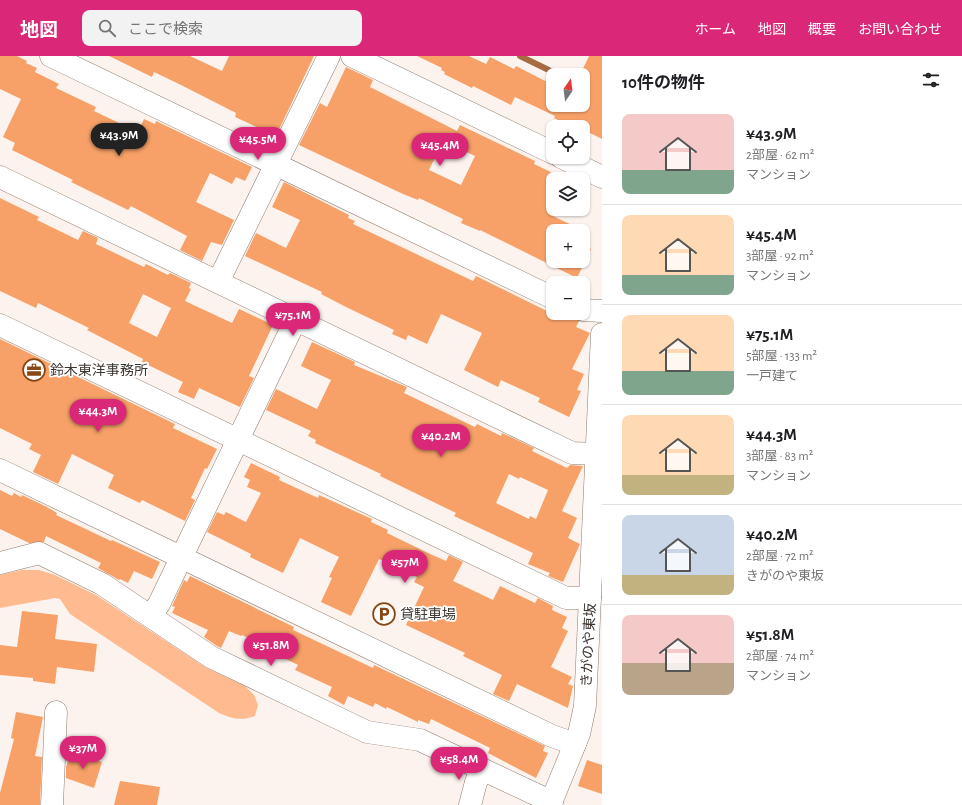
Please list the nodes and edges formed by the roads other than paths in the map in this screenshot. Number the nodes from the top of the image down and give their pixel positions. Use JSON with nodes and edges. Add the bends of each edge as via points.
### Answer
{"nodes":[{"id":1,"x":52,"y":56,"type":"edge"},
{"id":2,"x":329,"y":56,"type":"edge"},
{"id":3,"x":352,"y":56,"type":"edge"},
{"id":4,"x":546,"y":150,"type":"edge"},
{"id":5,"x":276,"y":164,"type":"junction"},
{"id":6,"x":575,"y":164,"type":"edge"},
{"id":7,"x":0,"y":177,"type":"edge"},
{"id":8,"x":602,"y":177,"type":"edge"},
{"id":9,"x":218,"y":282,"type":"junction"},
{"id":10,"x":546,"y":295,"type":"edge"},
{"id":11,"x":590,"y":310,"type":"edge"},
{"id":12,"x":602,"y":311,"type":"edge"},
{"id":13,"x":296,"y":319,"type":"junction"},
{"id":14,"x":0,"y":325,"type":"edge"},
{"id":15,"x":602,"y":334,"type":"edge"},
{"id":16,"x":238,"y":440,"type":"junction"},
{"id":17,"x":596,"y":454,"type":"junction"},
{"id":18,"x":0,"y":470,"type":"edge"},
{"id":19,"x":598,"y":497,"type":"edge"},
{"id":20,"x":181,"y":558,"type":"junction"},
{"id":21,"x":0,"y":563,"type":"edge"},
{"id":22,"x":590,"y":598,"type":"junction"},
{"id":23,"x":150,"y":616,"type":"junction"},
{"id":24,"x":56,"y":712,"type":"dead end"},
{"id":25,"x":575,"y":744,"type":"junction"},
{"id":26,"x":482,"y":770,"type":"junction"},
{"id":27,"x":551,"y":803,"type":"edge"},
{"id":28,"x":52,"y":805,"type":"edge"},
{"id":29,"x":470,"y":805,"type":"edge"}],
"edges":[{"from":1,"to":5,"type":"street"},
{"from":2,"to":5,"type":"street"},
{"from":3,"to":4,"type":"street"},
{"from":5,"to":9,"type":"street"},
{"from":5,"to":10,"type":"street"},
{"from":6,"to":8,"type":"street"},
{"from":7,"to":9,"type":"street"},
{"from":9,"to":13,"type":"street"},
{"from":11,"to":12,"type":"street"},
{"from":13,"to":16,"type":"street"},
{"from":13,"to":17,"type":"street","via":[[572,453]]},
{"from":14,"to":16,"type":"street"},
{"from":15,"to":17,"type":"street","name":"きがのや東坂"},
{"from":16,"to":20,"type":"street"},
{"from":16,"to":22,"type":"street","via":[[566,598]]},
{"from":17,"to":19,"type":"street","name":"きがのや東坂"},
{"from":18,"to":20,"type":"street"},
{"from":19,"to":22,"type":"street","name":"きがのや東坂"},
{"from":20,"to":23,"type":"street","via":[[159,604]]},
{"from":20,"to":25,"type":"street","via":[[552,736]]},
{"from":21,"to":23,"type":"street","via":[[40,553],[102,584]]},
{"from":22,"to":25,"type":"street","name":"きがのや東坂","via":[[585,706]]},
{"from":23,"to":26,"type":"street","via":[[211,657],[367,732],[420,740]]},
{"from":24,"to":28,"type":"street"},
{"from":25,"to":27,"type":"street","name":"きがのや東坂"},
{"from":26,"to":27,"type":"street"},
{"from":26,"to":29,"type":"street"}]}
